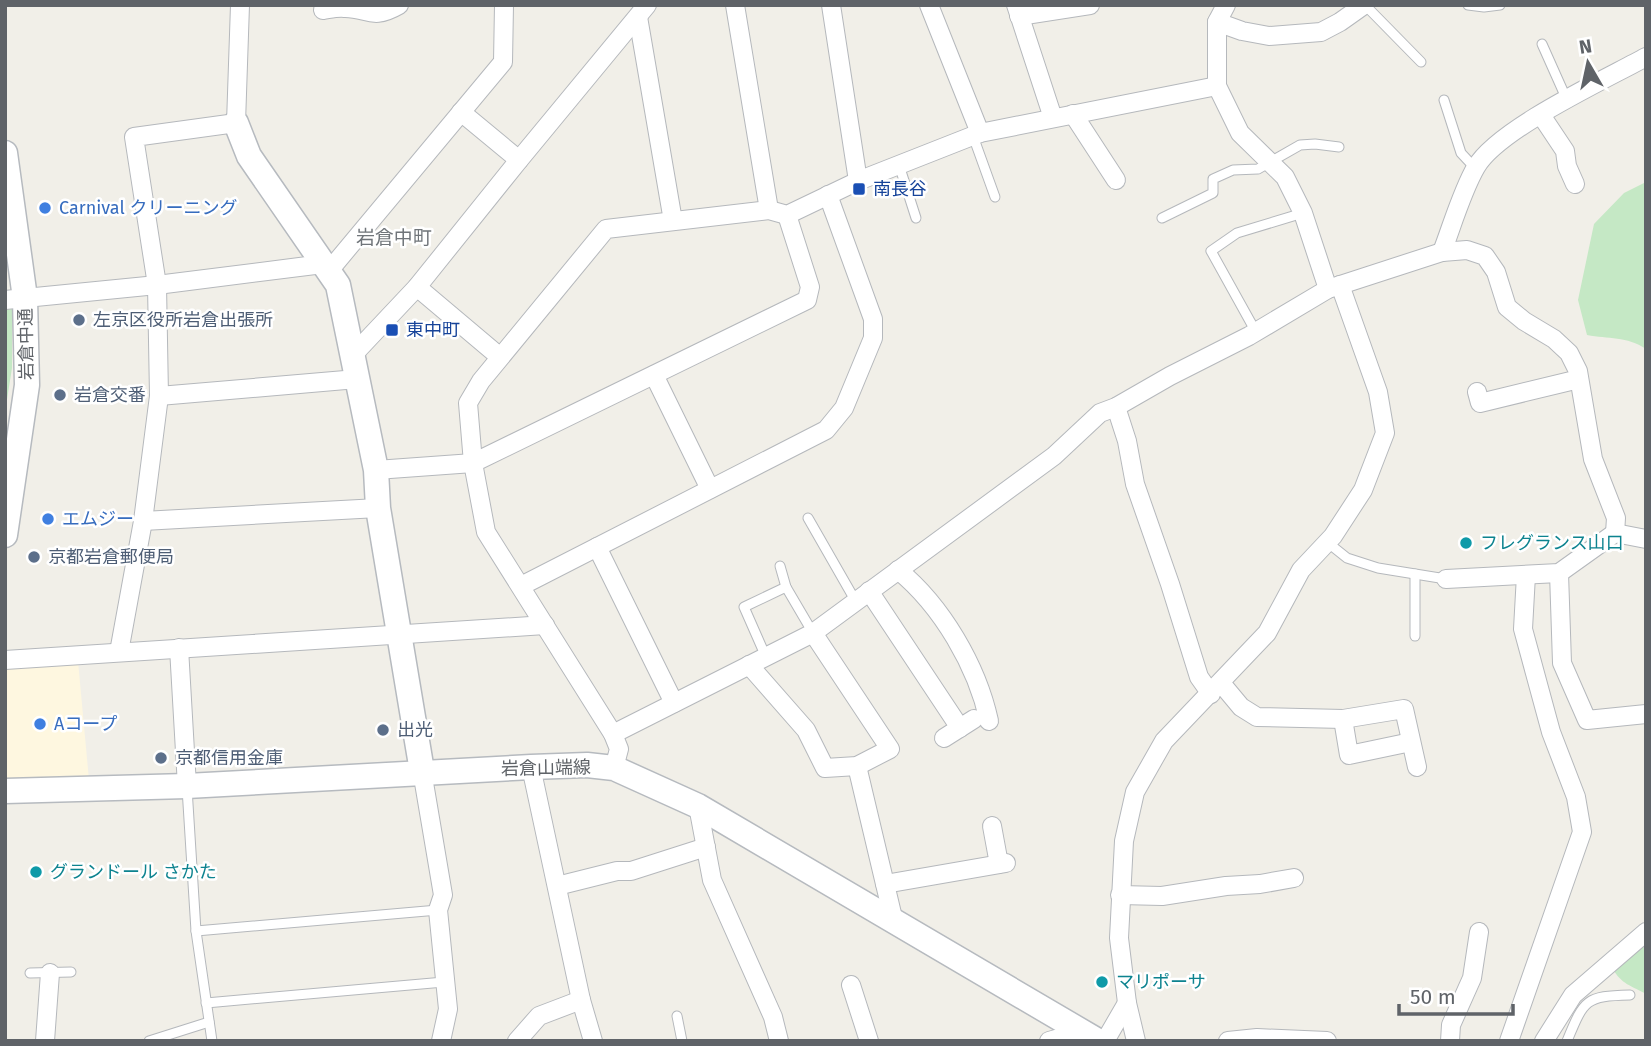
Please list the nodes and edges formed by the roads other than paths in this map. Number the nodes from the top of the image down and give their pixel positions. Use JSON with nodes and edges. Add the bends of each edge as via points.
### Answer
{"nodes":[{"id":1,"x":240,"y":5,"type":"edge"},
{"id":2,"x":398,"y":5,"type":"edge"},
{"id":3,"x":504,"y":5,"type":"edge"},
{"id":4,"x":735,"y":5,"type":"edge"},
{"id":5,"x":831,"y":5,"type":"edge"},
{"id":6,"x":929,"y":5,"type":"edge"},
{"id":7,"x":1090,"y":5,"type":"edge"},
{"id":8,"x":1226,"y":5,"type":"edge"},
{"id":9,"x":1364,"y":5,"type":"edge"},
{"id":10,"x":1468,"y":5,"type":"edge"},
{"id":11,"x":1500,"y":5,"type":"edge"},
{"id":12,"x":323,"y":10,"type":"dead end"},
{"id":13,"x":643,"y":11,"type":"edge"},
{"id":14,"x":1018,"y":11,"type":"edge"},
{"id":15,"x":1217,"y":22,"type":"junction"},
{"id":16,"x":1542,"y":44,"type":"dead end"},
{"id":17,"x":1646,"y":57,"type":"edge"},
{"id":18,"x":1421,"y":62,"type":"dead end"},
{"id":19,"x":1217,"y":86,"type":"junction"},
{"id":20,"x":1444,"y":100,"type":"dead end"},
{"id":21,"x":1567,"y":101,"type":"junction"},
{"id":22,"x":461,"y":112,"type":"junction"},
{"id":23,"x":1073,"y":114,"type":"junction"},
{"id":24,"x":1541,"y":115,"type":"junction"},
{"id":25,"x":1053,"y":118,"type":"junction"},
{"id":26,"x":236,"y":123,"type":"junction"},
{"id":27,"x":976,"y":134,"type":"junction"},
{"id":28,"x":1339,"y":147,"type":"dead end"},
{"id":29,"x":5,"y":153,"type":"edge"},
{"id":30,"x":519,"y":160,"type":"junction"},
{"id":31,"x":1271,"y":163,"type":"junction"},
{"id":32,"x":899,"y":165,"type":"junction"},
{"id":33,"x":1475,"y":168,"type":"junction"},
{"id":34,"x":1116,"y":180,"type":"dead end"},
{"id":35,"x":858,"y":181,"type":"junction"},
{"id":36,"x":1574,"y":184,"type":"dead end"},
{"id":37,"x":828,"y":195,"type":"junction"},
{"id":38,"x":995,"y":197,"type":"dead end"},
{"id":39,"x":769,"y":210,"type":"junction"},
{"id":40,"x":1303,"y":213,"type":"junction"},
{"id":41,"x":787,"y":215,"type":"junction"},
{"id":42,"x":916,"y":218,"type":"dead end"},
{"id":43,"x":1162,"y":218,"type":"dead end"},
{"id":44,"x":673,"y":221,"type":"junction"},
{"id":45,"x":1442,"y":252,"type":"junction"},
{"id":46,"x":326,"y":268,"type":"junction"},
{"id":47,"x":157,"y":285,"type":"junction"},
{"id":48,"x":1334,"y":287,"type":"junction"},
{"id":49,"x":418,"y":288,"type":"junction"},
{"id":50,"x":15,"y":299,"type":"edge"},
{"id":51,"x":1256,"y":332,"type":"junction"},
{"id":52,"x":500,"y":357,"type":"junction"},
{"id":53,"x":355,"y":367,"type":"junction"},
{"id":54,"x":654,"y":375,"type":"junction"},
{"id":55,"x":1579,"y":379,"type":"junction"},
{"id":56,"x":1477,"y":392,"type":"dead end"},
{"id":57,"x":159,"y":396,"type":"junction"},
{"id":58,"x":1116,"y":407,"type":"junction"},
{"id":59,"x":473,"y":463,"type":"junction"},
{"id":60,"x":376,"y":470,"type":"junction"},
{"id":61,"x":710,"y":489,"type":"junction"},
{"id":62,"x":8,"y":494,"type":"edge"},
{"id":63,"x":379,"y":508,"type":"junction"},
{"id":64,"x":808,"y":518,"type":"dead end"},
{"id":65,"x":143,"y":522,"type":"junction"},
{"id":66,"x":1615,"y":533,"type":"junction"},
{"id":67,"x":5,"y":535,"type":"edge"},
{"id":68,"x":1646,"y":538,"type":"edge"},
{"id":69,"x":1328,"y":542,"type":"junction"},
{"id":70,"x":597,"y":547,"type":"junction"},
{"id":71,"x":780,"y":566,"type":"dead end"},
{"id":72,"x":898,"y":570,"type":"junction"},
{"id":73,"x":1559,"y":573,"type":"junction"},
{"id":74,"x":1415,"y":574,"type":"junction"},
{"id":75,"x":1525,"y":575,"type":"junction"},
{"id":76,"x":1446,"y":579,"type":"joint"},
{"id":77,"x":521,"y":586,"type":"junction"},
{"id":78,"x":786,"y":587,"type":"junction"},
{"id":79,"x":862,"y":596,"type":"junction"},
{"id":80,"x":545,"y":625,"type":"junction"},
{"id":81,"x":399,"y":633,"type":"junction"},
{"id":82,"x":813,"y":633,"type":"junction"},
{"id":83,"x":1415,"y":636,"type":"dead end"},
{"id":84,"x":179,"y":648,"type":"junction"},
{"id":85,"x":119,"y":652,"type":"junction"},
{"id":86,"x":766,"y":657,"type":"junction"},
{"id":87,"x":5,"y":660,"type":"edge"},
{"id":88,"x":749,"y":665,"type":"junction"},
{"id":89,"x":1216,"y":689,"type":"junction"},
{"id":90,"x":674,"y":703,"type":"junction"},
{"id":91,"x":1646,"y":715,"type":"edge"},
{"id":92,"x":1343,"y":719,"type":"junction"},
{"id":93,"x":974,"y":723,"type":"junction"},
{"id":94,"x":612,"y":734,"type":"junction"},
{"id":95,"x":944,"y":738,"type":"dead end"},
{"id":96,"x":1411,"y":742,"type":"junction"},
{"id":97,"x":857,"y":766,"type":"junction"},
{"id":98,"x":531,"y":767,"type":"junction"},
{"id":99,"x":1417,"y":767,"type":"dead end"},
{"id":100,"x":614,"y":768,"type":"junction"},
{"id":101,"x":422,"y":771,"type":"junction"},
{"id":102,"x":187,"y":786,"type":"junction"},
{"id":103,"x":5,"y":791,"type":"edge"},
{"id":104,"x":698,"y":806,"type":"junction"},
{"id":105,"x":992,"y":826,"type":"dead end"},
{"id":106,"x":706,"y":847,"type":"junction"},
{"id":107,"x":1294,"y":878,"type":"dead end"},
{"id":108,"x":885,"y":884,"type":"junction"},
{"id":109,"x":557,"y":886,"type":"junction"},
{"id":110,"x":1120,"y":895,"type":"junction"},
{"id":111,"x":438,"y":910,"type":"junction"},
{"id":112,"x":894,"y":922,"type":"junction"},
{"id":113,"x":196,"y":931,"type":"junction"},
{"id":114,"x":1646,"y":932,"type":"edge"},
{"id":115,"x":1473,"y":939,"type":"dead end"},
{"id":116,"x":71,"y":972,"type":"dead end"},
{"id":117,"x":30,"y":973,"type":"dead end"},
{"id":118,"x":50,"y":973,"type":"junction"},
{"id":119,"x":444,"y":982,"type":"junction"},
{"id":120,"x":851,"y":985,"type":"dead end"},
{"id":121,"x":1630,"y":995,"type":"dead end"},
{"id":122,"x":582,"y":1000,"type":"junction"},
{"id":123,"x":206,"y":1003,"type":"junction"},
{"id":124,"x":1128,"y":1003,"type":"junction"},
{"id":125,"x":677,"y":1016,"type":"dead end"},
{"id":126,"x":209,"y":1022,"type":"junction"},
{"id":127,"x":1096,"y":1037,"type":"edge"},
{"id":128,"x":1235,"y":1040,"type":"edge"},
{"id":129,"x":1306,"y":1040,"type":"edge"},
{"id":130,"x":45,"y":1041,"type":"edge"},
{"id":131,"x":149,"y":1041,"type":"edge"},
{"id":132,"x":212,"y":1041,"type":"edge"},
{"id":133,"x":441,"y":1041,"type":"edge"},
{"id":134,"x":517,"y":1041,"type":"edge"},
{"id":135,"x":593,"y":1041,"type":"edge"},
{"id":136,"x":682,"y":1041,"type":"edge"},
{"id":137,"x":779,"y":1041,"type":"edge"},
{"id":138,"x":869,"y":1041,"type":"edge"},
{"id":139,"x":1049,"y":1041,"type":"edge"},
{"id":140,"x":1136,"y":1041,"type":"edge"},
{"id":141,"x":1327,"y":1041,"type":"edge"},
{"id":142,"x":1450,"y":1041,"type":"edge"},
{"id":143,"x":1509,"y":1041,"type":"edge"},
{"id":144,"x":1544,"y":1041,"type":"edge"},
{"id":145,"x":1567,"y":1041,"type":"edge"}],
"edges":[{"from":1,"to":26,"type":"street"},
{"from":2,"to":12,"type":"street","via":[[386,12],[347,7]]},
{"from":3,"to":22,"type":"street","via":[[503,62]]},
{"from":4,"to":39,"type":"street"},
{"from":5,"to":35,"type":"street"},
{"from":6,"to":27,"type":"street"},
{"from":7,"to":14,"type":"street"},
{"from":8,"to":15,"type":"street"},
{"from":9,"to":15,"type":"street","via":[[1321,32],[1269,36]]},
{"from":9,"to":18,"type":"lane"},
{"from":10,"to":11,"type":"lane"},
{"from":13,"to":30,"type":"street"},
{"from":13,"to":44,"type":"street"},
{"from":14,"to":25,"type":"street"},
{"from":15,"to":19,"type":"street"},
{"from":16,"to":21,"type":"lane"},
{"from":17,"to":21,"type":"street"},
{"from":19,"to":23,"type":"street"},
{"from":19,"to":31,"type":"street","via":[[1240,133]]},
{"from":20,"to":33,"type":"lane","via":[[1461,153]]},
{"from":21,"to":24,"type":"street"},
{"from":22,"to":30,"type":"street"},
{"from":22,"to":46,"type":"street"},
{"from":23,"to":25,"type":"street"},
{"from":23,"to":34,"type":"street"},
{"from":24,"to":33,"type":"street","via":[[1490,149]]},
{"from":24,"to":36,"type":"street","via":[[1565,151]]},
{"from":25,"to":27,"type":"street"},
{"from":26,"to":46,"type":"main road","via":[[249,156]]},
{"from":26,"to":47,"type":"street","via":[[134,137]]},
{"from":27,"to":32,"type":"street"},
{"from":27,"to":38,"type":"lane"},
{"from":28,"to":31,"type":"lane","via":[[1300,145]]},
{"from":29,"to":50,"type":"main road","name":"岩倉中通"},
{"from":30,"to":49,"type":"street"},
{"from":31,"to":40,"type":"street","via":[[1285,177]]},
{"from":31,"to":43,"type":"lane","via":[[1213,179],[1213,194]]},
{"from":32,"to":35,"type":"street"},
{"from":32,"to":42,"type":"lane"},
{"from":33,"to":45,"type":"street"},
{"from":35,"to":37,"type":"street"},
{"from":37,"to":41,"type":"street"},
{"from":37,"to":61,"type":"street","via":[[873,319],[873,338],[844,408],[826,430]]},
{"from":39,"to":41,"type":"street"},
{"from":39,"to":44,"type":"street"},
{"from":40,"to":48,"type":"street"},
{"from":40,"to":51,"type":"lane","via":[[1237,233],[1211,251]]},
{"from":41,"to":54,"type":"street","via":[[810,287],[807,300]]},
{"from":44,"to":52,"type":"street","via":[[606,229]]},
{"from":45,"to":48,"type":"street"},
{"from":45,"to":55,"type":"street","via":[[1467,250],[1485,256],[1496,272],[1507,307],[1569,353]]},
{"from":46,"to":47,"type":"street"},
{"from":46,"to":53,"type":"main road","via":[[338,285]]},
{"from":47,"to":50,"type":"street"},
{"from":47,"to":57,"type":"street"},
{"from":48,"to":51,"type":"street"},
{"from":48,"to":69,"type":"street","via":[[1378,392],[1385,433],[1363,490]]},
{"from":49,"to":52,"type":"street"},
{"from":49,"to":53,"type":"street"},
{"from":50,"to":62,"type":"main road","name":"岩倉中通","via":[[27,385]]},
{"from":51,"to":58,"type":"street"},
{"from":52,"to":59,"type":"street","via":[[468,402]]},
{"from":53,"to":57,"type":"street"},
{"from":53,"to":60,"type":"main road"},
{"from":54,"to":59,"type":"street"},
{"from":54,"to":61,"type":"street"},
{"from":55,"to":56,"type":"street","via":[[1480,403]]},
{"from":55,"to":66,"type":"street","via":[[1594,459],[1616,518]]},
{"from":57,"to":65,"type":"street"},
{"from":58,"to":72,"type":"street","via":[[1100,413],[1054,456]]},
{"from":58,"to":89,"type":"street","via":[[1135,484],[1199,677]]},
{"from":59,"to":60,"type":"street"},
{"from":59,"to":77,"type":"street","via":[[486,532]]},
{"from":60,"to":63,"type":"main road"},
{"from":61,"to":70,"type":"street"},
{"from":62,"to":67,"type":"main road","name":"岩倉中通"},
{"from":63,"to":65,"type":"street"},
{"from":63,"to":81,"type":"main road"},
{"from":64,"to":79,"type":"lane"},
{"from":65,"to":85,"type":"street"},
{"from":66,"to":68,"type":"street"},
{"from":66,"to":73,"type":"street"},
{"from":69,"to":74,"type":"lane","via":[[1347,558]]},
{"from":69,"to":89,"type":"street","via":[[1301,570],[1267,633]]},
{"from":70,"to":77,"type":"street"},
{"from":70,"to":90,"type":"street"},
{"from":71,"to":78,"type":"lane"},
{"from":72,"to":79,"type":"street"},
{"from":72,"to":93,"type":"street","via":[[915,584],[961,651],[984,699]]},
{"from":73,"to":75,"type":"street"},
{"from":73,"to":91,"type":"street","via":[[1562,663],[1587,720]]},
{"from":74,"to":76,"type":"lane"},
{"from":74,"to":83,"type":"lane"},
{"from":75,"to":76,"type":"street"},
{"from":75,"to":143,"type":"street","via":[[1523,629],[1551,732],[1576,797],[1582,832]]},
{"from":77,"to":80,"type":"street"},
{"from":78,"to":82,"type":"lane"},
{"from":78,"to":86,"type":"lane","via":[[744,607]]},
{"from":79,"to":82,"type":"street"},
{"from":79,"to":93,"type":"street"},
{"from":80,"to":81,"type":"street"},
{"from":80,"to":94,"type":"street"},
{"from":81,"to":84,"type":"street"},
{"from":81,"to":101,"type":"main road"},
{"from":82,"to":86,"type":"street"},
{"from":82,"to":97,"type":"street","via":[[890,749]]},
{"from":84,"to":85,"type":"street"},
{"from":84,"to":102,"type":"street"},
{"from":85,"to":87,"type":"street"},
{"from":86,"to":88,"type":"street"},
{"from":88,"to":90,"type":"street"},
{"from":88,"to":97,"type":"street","via":[[806,730],[825,768]]},
{"from":89,"to":92,"type":"street","via":[[1257,717]]},
{"from":89,"to":110,"type":"street","via":[[1164,741],[1135,792],[1124,841]]},
{"from":90,"to":94,"type":"street"},
{"from":92,"to":96,"type":"street","via":[[1404,709]]},
{"from":92,"to":96,"type":"street","via":[[1349,755]]},
{"from":93,"to":95,"type":"street"},
{"from":94,"to":100,"type":"street","via":[[619,749]]},
{"from":96,"to":99,"type":"street"},
{"from":97,"to":108,"type":"street"},
{"from":98,"to":100,"type":"main road","name":"岩倉山端線"},
{"from":98,"to":101,"type":"main road","name":"岩倉山端線"},
{"from":98,"to":109,"type":"street"},
{"from":100,"to":104,"type":"main road","name":"岩倉山端線"},
{"from":101,"to":102,"type":"main road","name":"岩倉山端線"},
{"from":101,"to":111,"type":"street","via":[[443,895]]},
{"from":102,"to":103,"type":"main road","name":"岩倉山端線"},
{"from":102,"to":113,"type":"lane"},
{"from":104,"to":106,"type":"street"},
{"from":104,"to":112,"type":"main road","name":"岩倉山端線"},
{"from":105,"to":108,"type":"street","via":[[1002,863]]},
{"from":106,"to":109,"type":"street","via":[[631,871]]},
{"from":106,"to":137,"type":"street","via":[[712,880],[773,1017]]},
{"from":107,"to":110,"type":"street","via":[[1162,896]]},
{"from":108,"to":112,"type":"street"},
{"from":109,"to":122,"type":"street"},
{"from":110,"to":124,"type":"street","via":[[1119,938]]},
{"from":111,"to":113,"type":"lane"},
{"from":111,"to":119,"type":"street"},
{"from":112,"to":127,"type":"main road","name":"岩倉山端線"},
{"from":113,"to":123,"type":"lane"},
{"from":114,"to":144,"type":"street","via":[[1573,995]]},
{"from":115,"to":142,"type":"street","via":[[1472,978],[1451,1025]]},
{"from":116,"to":118,"type":"lane"},
{"from":117,"to":118,"type":"lane"},
{"from":118,"to":130,"type":"street"},
{"from":119,"to":123,"type":"lane"},
{"from":119,"to":133,"type":"street","via":[[448,1009]]},
{"from":120,"to":138,"type":"street"},
{"from":121,"to":145,"type":"lane","via":[[1589,1001]]},
{"from":122,"to":134,"type":"street","via":[[539,1016]]},
{"from":122,"to":135,"type":"street"},
{"from":123,"to":126,"type":"lane"},
{"from":124,"to":127,"type":"street"},
{"from":124,"to":140,"type":"street"},
{"from":125,"to":136,"type":"lane"},
{"from":126,"to":131,"type":"lane"},
{"from":126,"to":132,"type":"lane"},
{"from":127,"to":139,"type":"street"},
{"from":128,"to":129,"type":"street"},
{"from":129,"to":141,"type":"street"}]}
